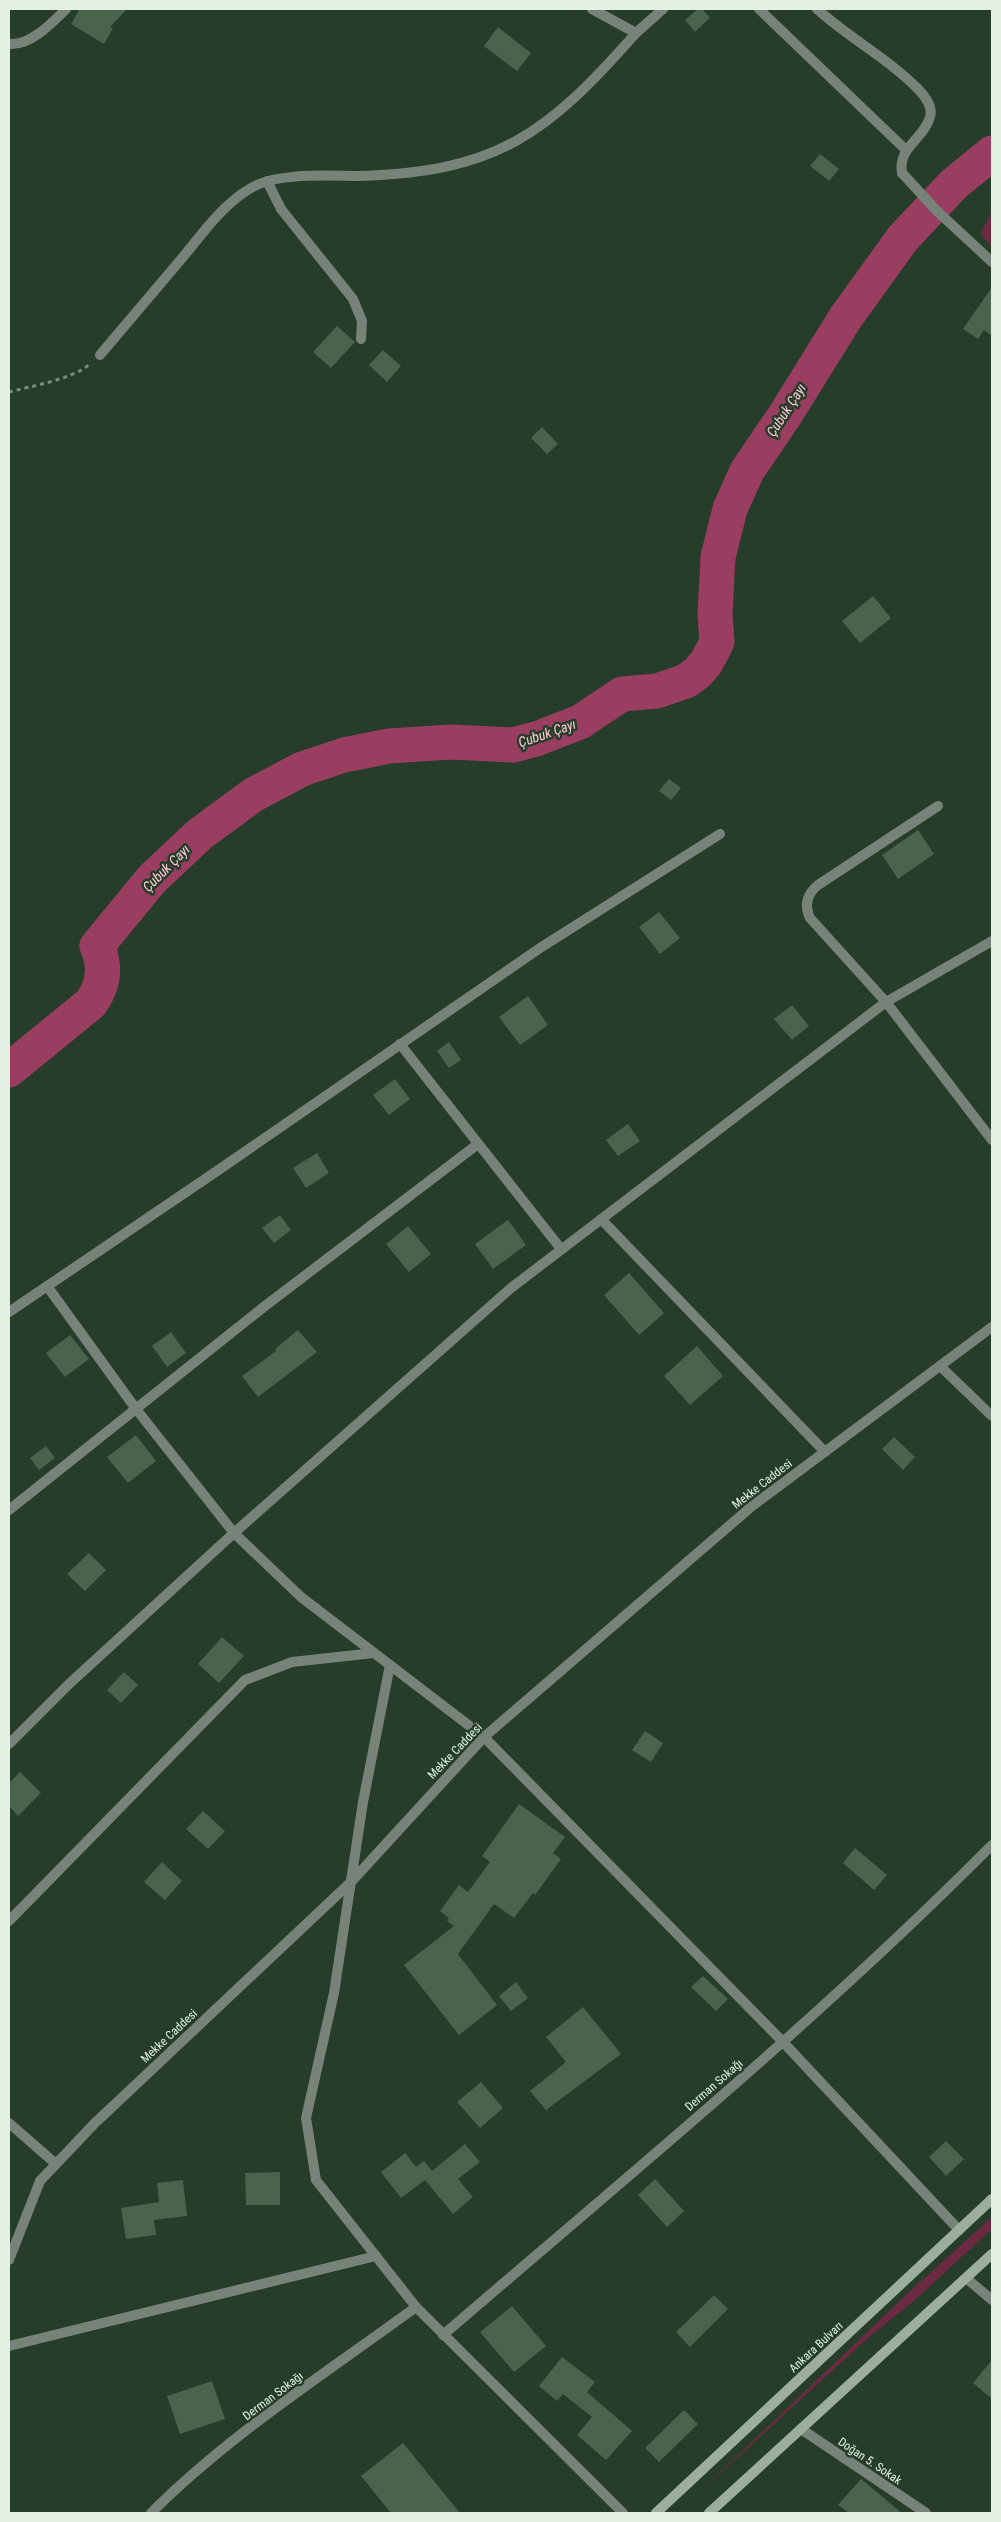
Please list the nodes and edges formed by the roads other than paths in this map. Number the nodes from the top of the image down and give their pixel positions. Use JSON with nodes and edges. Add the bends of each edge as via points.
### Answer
{"nodes":[{"id":1,"x":66,"y":9,"type":"edge"},
{"id":2,"x":592,"y":9,"type":"edge"},
{"id":3,"x":663,"y":9,"type":"edge"},
{"id":4,"x":759,"y":9,"type":"edge"},
{"id":5,"x":817,"y":9,"type":"edge"},
{"id":6,"x":636,"y":33,"type":"junction"},
{"id":7,"x":9,"y":44,"type":"edge"},
{"id":8,"x":906,"y":150,"type":"junction"},
{"id":9,"x":267,"y":181,"type":"junction"},
{"id":10,"x":992,"y":262,"type":"edge"},
{"id":11,"x":361,"y":339,"type":"dead end"},
{"id":12,"x":100,"y":355,"type":"road end"},
{"id":13,"x":938,"y":806,"type":"dead end"},
{"id":14,"x":720,"y":834,"type":"dead end"},
{"id":15,"x":992,"y":941,"type":"edge"},
{"id":16,"x":886,"y":1002,"type":"junction"},
{"id":17,"x":400,"y":1044,"type":"junction"},
{"id":18,"x":992,"y":1140,"type":"edge"},
{"id":19,"x":478,"y":1144,"type":"junction"},
{"id":20,"x":601,"y":1219,"type":"junction"},
{"id":21,"x":561,"y":1250,"type":"junction"},
{"id":22,"x":47,"y":1286,"type":"junction"},
{"id":23,"x":9,"y":1312,"type":"edge"},
{"id":24,"x":992,"y":1327,"type":"edge"},
{"id":25,"x":940,"y":1366,"type":"junction"},
{"id":26,"x":136,"y":1409,"type":"junction"},
{"id":27,"x":992,"y":1416,"type":"edge"},
{"id":28,"x":825,"y":1452,"type":"junction"},
{"id":29,"x":9,"y":1510,"type":"edge"},
{"id":30,"x":234,"y":1533,"type":"junction"},
{"id":31,"x":374,"y":1653,"type":"junction"},
{"id":32,"x":390,"y":1665,"type":"junction"},
{"id":33,"x":484,"y":1738,"type":"junction"},
{"id":34,"x":9,"y":1744,"type":"edge"},
{"id":35,"x":992,"y":1845,"type":"edge"},
{"id":36,"x":351,"y":1882,"type":"junction"},
{"id":37,"x":9,"y":1920,"type":"edge"},
{"id":38,"x":783,"y":2042,"type":"junction"},
{"id":39,"x":9,"y":2124,"type":"edge"},
{"id":40,"x":56,"y":2164,"type":"junction"},
{"id":41,"x":992,"y":2199,"type":"edge"},
{"id":42,"x":959,"y":2230,"type":"junction"},
{"id":43,"x":992,"y":2254,"type":"edge"},
{"id":44,"x":376,"y":2256,"type":"junction"},
{"id":45,"x":9,"y":2260,"type":"edge"},
{"id":46,"x":966,"y":2278,"type":"junction"},
{"id":47,"x":992,"y":2300,"type":"edge"},
{"id":48,"x":416,"y":2307,"type":"junction"},
{"id":49,"x":443,"y":2335,"type":"junction"},
{"id":50,"x":9,"y":2346,"type":"edge"},
{"id":51,"x":801,"y":2429,"type":"junction"},
{"id":52,"x":151,"y":2513,"type":"edge"},
{"id":53,"x":624,"y":2513,"type":"edge"},
{"id":54,"x":656,"y":2513,"type":"edge"},
{"id":55,"x":709,"y":2513,"type":"edge"},
{"id":56,"x":926,"y":2513,"type":"edge"}],
"edges":[{"from":1,"to":7,"type":"street","via":[[31,38]]},
{"from":2,"to":6,"type":"street"},
{"from":3,"to":6,"type":"street"},
{"from":4,"to":8,"type":"street"},
{"from":5,"to":8,"type":"street","via":[[899,73],[920,91],[930,105],[927,125]]},
{"from":6,"to":9,"type":"street","via":[[556,116],[491,155],[424,172]]},
{"from":8,"to":10,"type":"street","via":[[902,174]]},
{"from":9,"to":11,"type":"street","via":[[281,209],[354,299],[362,321]]},
{"from":9,"to":12,"type":"street","via":[[252,187],[221,212]]},
{"from":13,"to":16,"type":"street","via":[[818,885],[808,896],[806,904],[810,918]]},
{"from":14,"to":17,"type":"street","via":[[540,948]]},
{"from":15,"to":16,"type":"street"},
{"from":16,"to":18,"type":"street"},
{"from":16,"to":20,"type":"street"},
{"from":17,"to":19,"type":"street"},
{"from":17,"to":22,"type":"street"},
{"from":19,"to":21,"type":"street"},
{"from":19,"to":26,"type":"street"},
{"from":20,"to":21,"type":"street"},
{"from":20,"to":28,"type":"street"},
{"from":21,"to":30,"type":"street","via":[[511,1288]]},
{"from":22,"to":23,"type":"street"},
{"from":22,"to":26,"type":"street"},
{"from":24,"to":25,"type":"street","name":"Mekke Caddesi"},
{"from":25,"to":27,"type":"street"},
{"from":25,"to":28,"type":"street","name":"Mekke Caddesi"},
{"from":26,"to":29,"type":"street"},
{"from":26,"to":30,"type":"street"},
{"from":28,"to":33,"type":"street","name":"Mekke Caddesi","via":[[751,1507]]},
{"from":30,"to":31,"type":"street","via":[[302,1597]]},
{"from":30,"to":34,"type":"street","via":[[69,1684]]},
{"from":31,"to":32,"type":"street"},
{"from":31,"to":37,"type":"street","via":[[292,1662],[246,1680]]},
{"from":32,"to":33,"type":"street"},
{"from":32,"to":36,"type":"street"},
{"from":33,"to":36,"type":"street","name":"Mekke Caddesi"},
{"from":33,"to":38,"type":"street"},
{"from":35,"to":38,"type":"street","name":"Derman Sokağı","via":[[932,1906]]},
{"from":36,"to":40,"type":"street","name":"Mekke Caddesi","via":[[94,2124]]},
{"from":36,"to":44,"type":"street","via":[[334,1993],[306,2118],[316,2180]]},
{"from":38,"to":42,"type":"street"},
{"from":38,"to":49,"type":"street","name":"Derman Sokağı"},
{"from":39,"to":40,"type":"street"},
{"from":40,"to":45,"type":"street","name":"Mekke Caddesi","via":[[40,2181]]},
{"from":41,"to":42,"type":"main road","name":"Ankara Bulvarı"},
{"from":42,"to":54,"type":"main road","name":"Ankara Bulvarı"},
{"from":43,"to":46,"type":"main road"},
{"from":44,"to":48,"type":"street"},
{"from":44,"to":50,"type":"street"},
{"from":46,"to":47,"type":"street"},
{"from":46,"to":51,"type":"main road"},
{"from":48,"to":49,"type":"street"},
{"from":48,"to":52,"type":"street","name":"Derman Sokağı","via":[[186,2478]]},
{"from":49,"to":53,"type":"street"},
{"from":51,"to":55,"type":"main road"},
{"from":51,"to":56,"type":"street","name":"Doğan 5. Sokak"}]}
